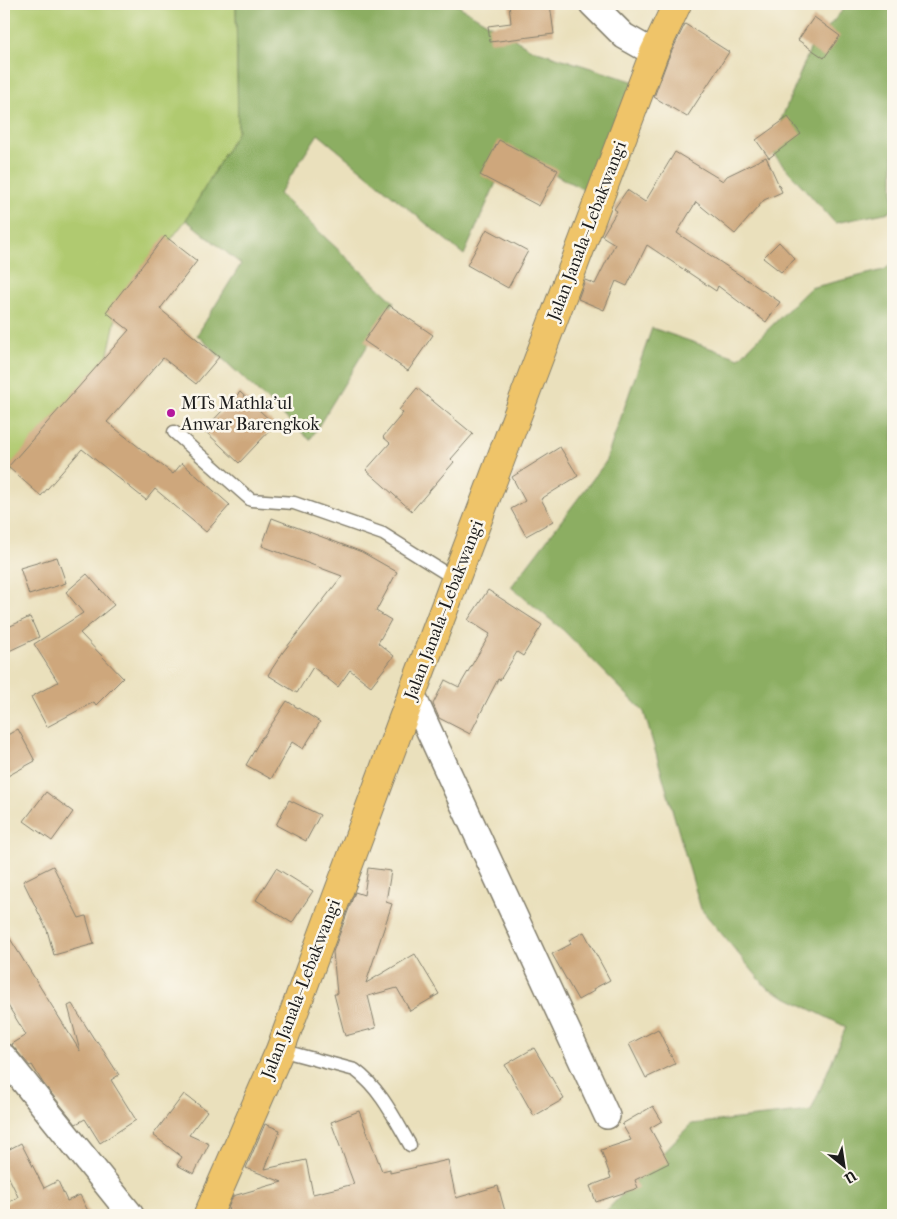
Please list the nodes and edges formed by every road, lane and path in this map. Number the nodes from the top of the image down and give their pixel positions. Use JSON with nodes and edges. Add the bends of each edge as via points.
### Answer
{"nodes":[{"id":1,"x":592,"y":4,"type":"edge"},
{"id":2,"x":677,"y":4,"type":"edge"},
{"id":3,"x":654,"y":53,"type":"junction"},
{"id":4,"x":174,"y":432,"type":"dead end"},
{"id":5,"x":455,"y":579,"type":"junction"},
{"id":6,"x":412,"y":694,"type":"junction"},
{"id":7,"x":280,"y":1050,"type":"junction"},
{"id":8,"x":4,"y":1056,"type":"edge"},
{"id":9,"x":607,"y":1116,"type":"dead end"},
{"id":10,"x":410,"y":1144,"type":"dead end"},
{"id":11,"x":130,"y":1215,"type":"edge"},
{"id":12,"x":208,"y":1215,"type":"edge"}],
"edges":[{"from":1,"to":3,"type":"street","via":[[624,36]]},
{"from":2,"to":3,"type":"main road","name":"Jalan Janala–Lebakwangi"},
{"from":3,"to":5,"type":"main road","name":"Jalan Janala–Lebakwangi"},
{"from":4,"to":5,"type":"lane","via":[[251,500],[294,504],[384,534]]},
{"from":5,"to":6,"type":"main road","name":"Jalan Janala–Lebakwangi"},
{"from":6,"to":7,"type":"main road","name":"Jalan Janala–Lebakwangi"},
{"from":6,"to":9,"type":"street"},
{"from":7,"to":10,"type":"lane","via":[[355,1070],[364,1076],[389,1108]]},
{"from":7,"to":12,"type":"main road","name":"Jalan Janala–Lebakwangi"},
{"from":8,"to":11,"type":"street"}]}
